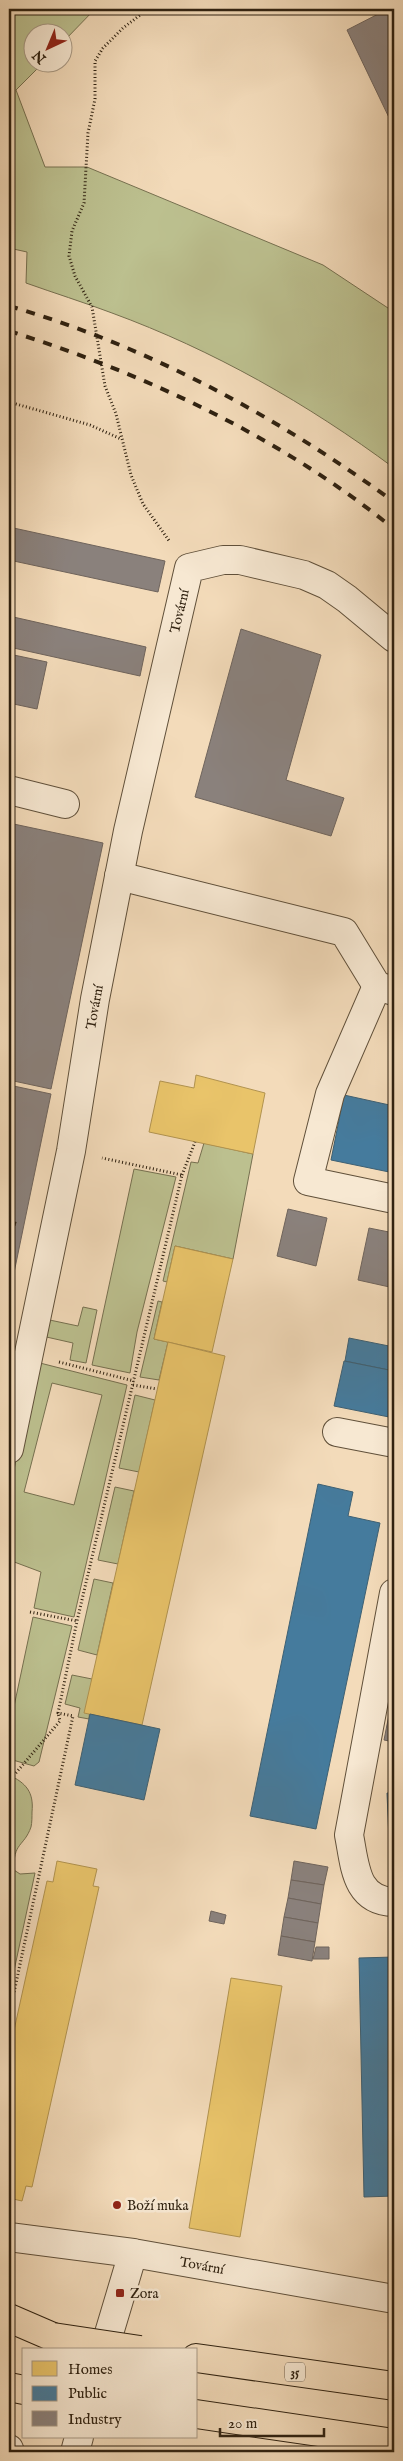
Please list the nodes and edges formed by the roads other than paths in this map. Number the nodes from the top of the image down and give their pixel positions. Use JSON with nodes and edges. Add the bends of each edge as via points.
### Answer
{"nodes":[{"id":1,"x":394,"y":638,"type":"edge"},
{"id":2,"x":9,"y":790,"type":"edge"},
{"id":3,"x":65,"y":804,"type":"dead end"},
{"id":4,"x":119,"y":876,"type":"junction"},
{"id":5,"x":386,"y":989,"type":"edge"},
{"id":6,"x":394,"y":1199,"type":"edge"},
{"id":7,"x":336,"y":1432,"type":"dead end"},
{"id":8,"x":394,"y":1443,"type":"edge"},
{"id":9,"x":9,"y":1449,"type":"edge"},
{"id":10,"x":394,"y":1593,"type":"edge"},
{"id":11,"x":394,"y":1902,"type":"edge"},
{"id":12,"x":9,"y":2237,"type":"edge"},
{"id":13,"x":133,"y":2253,"type":"junction"},
{"id":14,"x":394,"y":2299,"type":"edge"},
{"id":15,"x":9,"y":2318,"type":"edge"},
{"id":16,"x":9,"y":2331,"type":"edge"},
{"id":17,"x":53,"y":2337,"type":"junction"},
{"id":18,"x":105,"y":2348,"type":"edge"},
{"id":19,"x":127,"y":2348,"type":"edge"},
{"id":20,"x":198,"y":2358,"type":"edge"},
{"id":21,"x":394,"y":2386,"type":"edge"},
{"id":22,"x":9,"y":2387,"type":"edge"},
{"id":23,"x":22,"y":2390,"type":"edge"},
{"id":24,"x":198,"y":2414,"type":"edge"},
{"id":25,"x":79,"y":2438,"type":"edge"},
{"id":26,"x":394,"y":2443,"type":"edge"},
{"id":27,"x":75,"y":2452,"type":"edge"}],
"edges":[{"from":1,"to":4,"type":"street","name":"Tovární","via":[[347,599],[304,574],[240,560],[223,560],[190,568]]},
{"from":2,"to":3,"type":"street"},
{"from":4,"to":5,"type":"street","via":[[344,932]]},
{"from":4,"to":9,"type":"street","name":"Tovární","via":[[71,1151]]},
{"from":5,"to":6,"type":"street","via":[[330,1094],[308,1181]]},
{"from":7,"to":8,"type":"street"},
{"from":10,"to":11,"type":"street","via":[[349,1835],[357,1874],[365,1892],[381,1902]]},
{"from":12,"to":13,"type":"street","name":"Tovární"},
{"from":13,"to":14,"type":"street","name":"Tovární"},
{"from":13,"to":18,"type":"street"},
{"from":15,"to":17,"type":"main road"},
{"from":16,"to":17,"type":"main road"},
{"from":17,"to":19,"type":"main road","bridge":true},
{"from":20,"to":21,"type":"main road","number":"35"},
{"from":22,"to":23,"type":"main road"},
{"from":24,"to":26,"type":"main road"},
{"from":25,"to":27,"type":"street"}]}
